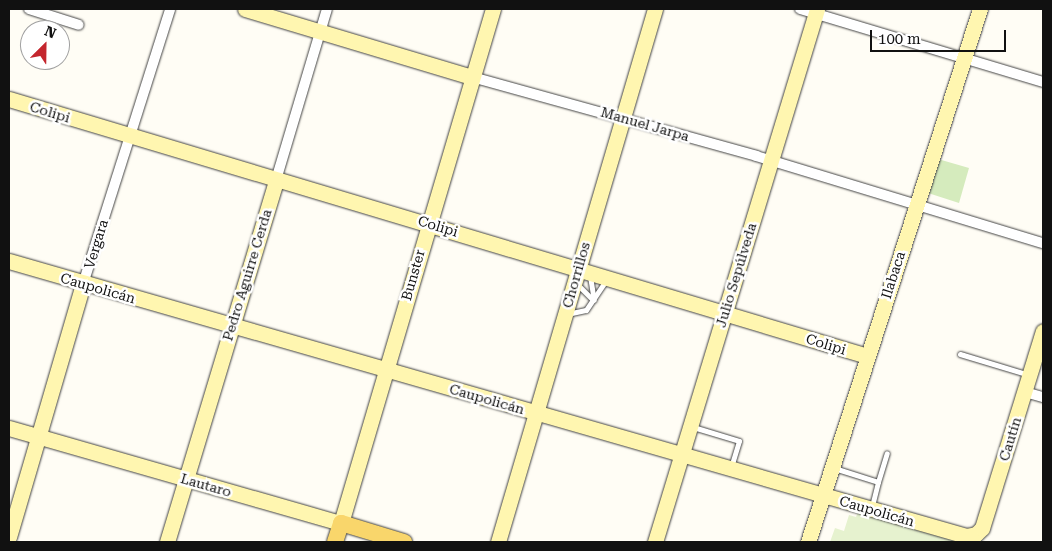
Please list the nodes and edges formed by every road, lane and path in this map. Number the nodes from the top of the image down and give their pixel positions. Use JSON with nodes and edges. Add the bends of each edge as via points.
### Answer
{"nodes":[{"id":1,"x":29,"y":9,"type":"edge"},
{"id":2,"x":170,"y":9,"type":"edge"},
{"id":3,"x":245,"y":9,"type":"edge"},
{"id":4,"x":327,"y":9,"type":"edge"},
{"id":5,"x":492,"y":9,"type":"edge"},
{"id":6,"x":655,"y":9,"type":"edge"},
{"id":7,"x":800,"y":9,"type":"edge"},
{"id":8,"x":980,"y":9,"type":"edge"},
{"id":9,"x":816,"y":11,"type":"edge"},
{"id":10,"x":79,"y":26,"type":"dead end"},
{"id":11,"x":320,"y":32,"type":"junction"},
{"id":12,"x":964,"y":58,"type":"junction"},
{"id":13,"x":472,"y":77,"type":"junction"},
{"id":14,"x":1043,"y":82,"type":"edge"},
{"id":15,"x":9,"y":100,"type":"edge"},
{"id":16,"x":622,"y":117,"type":"junction"},
{"id":17,"x":129,"y":136,"type":"junction"},
{"id":18,"x":772,"y":160,"type":"junction"},
{"id":19,"x":276,"y":180,"type":"junction"},
{"id":20,"x":916,"y":204,"type":"junction"},
{"id":21,"x":428,"y":223,"type":"junction"},
{"id":22,"x":1043,"y":243,"type":"edge"},
{"id":23,"x":9,"y":261,"type":"edge"},
{"id":24,"x":581,"y":274,"type":"junction"},
{"id":25,"x":608,"y":278,"type":"junction"},
{"id":26,"x":84,"y":284,"type":"junction"},
{"id":27,"x":594,"y":301,"type":"junction"},
{"id":28,"x":724,"y":313,"type":"junction"},
{"id":29,"x":565,"y":314,"type":"junction"},
{"id":30,"x":231,"y":326,"type":"junction"},
{"id":31,"x":1043,"y":331,"type":"edge"},
{"id":32,"x":960,"y":354,"type":"dead end"},
{"id":33,"x":867,"y":356,"type":"junction"},
{"id":34,"x":385,"y":370,"type":"junction"},
{"id":35,"x":1030,"y":375,"type":"junction"},
{"id":36,"x":1025,"y":392,"type":"junction"},
{"id":37,"x":1043,"y":397,"type":"edge"},
{"id":38,"x":536,"y":413,"type":"junction"},
{"id":39,"x":690,"y":426,"type":"junction"},
{"id":40,"x":9,"y":428,"type":"edge"},
{"id":41,"x":39,"y":437,"type":"junction"},
{"id":42,"x":887,"y":453,"type":"dead end"},
{"id":43,"x":681,"y":455,"type":"junction"},
{"id":44,"x":831,"y":467,"type":"junction"},
{"id":45,"x":731,"y":469,"type":"junction"},
{"id":46,"x":186,"y":479,"type":"junction"},
{"id":47,"x":878,"y":482,"type":"junction"},
{"id":48,"x":822,"y":495,"type":"junction"},
{"id":49,"x":871,"y":509,"type":"junction"},
{"id":50,"x":341,"y":523,"type":"junction"},
{"id":51,"x":966,"y":536,"type":"joint"},
{"id":52,"x":9,"y":537,"type":"edge"},
{"id":53,"x":167,"y":542,"type":"edge"},
{"id":54,"x":335,"y":542,"type":"edge"},
{"id":55,"x":404,"y":542,"type":"edge"},
{"id":56,"x":498,"y":542,"type":"edge"},
{"id":57,"x":655,"y":542,"type":"edge"},
{"id":58,"x":808,"y":542,"type":"edge"}],
"edges":[{"from":1,"to":10,"type":"street"},
{"from":2,"to":17,"type":"street","name":"Vergara"},
{"from":3,"to":11,"type":"street","name":"Manuel Jarpa"},
{"from":4,"to":11,"type":"street","name":"Pedro Aguirre Cerda"},
{"from":5,"to":13,"type":"street","name":"Bunster"},
{"from":6,"to":16,"type":"street","name":"Chorrillos"},
{"from":7,"to":9,"type":"street"},
{"from":8,"to":12,"type":"street","name":"Ilabaca"},
{"from":9,"to":12,"type":"street"},
{"from":9,"to":18,"type":"street","name":"Julio Sepúlveda"},
{"from":11,"to":13,"type":"street","name":"Manuel Jarpa"},
{"from":11,"to":19,"type":"street","name":"Pedro Aguirre Cerda"},
{"from":12,"to":14,"type":"street"},
{"from":12,"to":20,"type":"street","name":"Ilabaca"},
{"from":13,"to":16,"type":"street","name":"Manuel Jarpa"},
{"from":13,"to":21,"type":"street","name":"Bunster"},
{"from":15,"to":17,"type":"street","name":"Colipi"},
{"from":16,"to":18,"type":"street","name":"Manuel Jarpa"},
{"from":16,"to":24,"type":"street","name":"Chorrillos"},
{"from":17,"to":19,"type":"street","name":"Colipi"},
{"from":17,"to":26,"type":"street","name":"Vergara"},
{"from":18,"to":20,"type":"street","name":"Manuel Jarpa"},
{"from":18,"to":28,"type":"street","name":"Julio Sepúlveda"},
{"from":19,"to":21,"type":"street","name":"Colipi"},
{"from":19,"to":30,"type":"street","name":"Pedro Aguirre Cerda"},
{"from":20,"to":22,"type":"street","name":"Manuel Jarpa"},
{"from":20,"to":33,"type":"street","name":"Ilabaca"},
{"from":21,"to":24,"type":"street","name":"Colipi"},
{"from":21,"to":34,"type":"street","name":"Bunster"},
{"from":23,"to":26,"type":"street","name":"Caupolicán"},
{"from":24,"to":25,"type":"street","name":"Colipi"},
{"from":24,"to":27,"type":"lane"},
{"from":24,"to":27,"type":"lane"},
{"from":24,"to":29,"type":"street","name":"Chorrillos"},
{"from":25,"to":27,"type":"lane"},
{"from":25,"to":28,"type":"street","name":"Colipi"},
{"from":26,"to":30,"type":"street","name":"Caupolicán"},
{"from":26,"to":41,"type":"street","name":"Vergara"},
{"from":27,"to":29,"type":"lane","via":[[581,313]]},
{"from":28,"to":33,"type":"street","name":"Colipi"},
{"from":28,"to":39,"type":"street","name":"Julio Sepúlveda"},
{"from":29,"to":38,"type":"street","name":"Chorrillos"},
{"from":30,"to":34,"type":"street","name":"Caupolicán"},
{"from":30,"to":46,"type":"street","name":"Pedro Aguirre Cerda"},
{"from":31,"to":35,"type":"street","name":"Cautín"},
{"from":32,"to":35,"type":"lane"},
{"from":33,"to":44,"type":"street","name":"Ilabaca"},
{"from":34,"to":38,"type":"street","name":"Caupolicán"},
{"from":34,"to":50,"type":"street","name":"Bunster"},
{"from":35,"to":36,"type":"street","name":"Cautín"},
{"from":36,"to":37,"type":"street"},
{"from":36,"to":51,"type":"street","name":"Cautín","via":[[982,528],[976,534]]},
{"from":38,"to":43,"type":"street","name":"Caupolicán"},
{"from":38,"to":56,"type":"street","name":"Chorrillos"},
{"from":39,"to":43,"type":"street","name":"Julio Sepúlveda"},
{"from":39,"to":45,"type":"lane","via":[[739,441]]},
{"from":40,"to":41,"type":"street","name":"Lautaro"},
{"from":41,"to":46,"type":"street","name":"Lautaro"},
{"from":41,"to":52,"type":"street","name":"Vergara"},
{"from":42,"to":47,"type":"lane"},
{"from":43,"to":45,"type":"street","name":"Caupolicán"},
{"from":43,"to":57,"type":"street","name":"Julio Sepúlveda"},
{"from":44,"to":47,"type":"lane"},
{"from":44,"to":48,"type":"street","name":"Ilabaca"},
{"from":45,"to":48,"type":"street","name":"Caupolicán"},
{"from":46,"to":50,"type":"street","name":"Lautaro"},
{"from":46,"to":53,"type":"street","name":"Pedro Aguirre Cerda"},
{"from":47,"to":49,"type":"lane"},
{"from":48,"to":49,"type":"street","name":"Caupolicán"},
{"from":48,"to":58,"type":"street","name":"Ilabaca"},
{"from":49,"to":51,"type":"street","name":"Caupolicán"},
{"from":50,"to":54,"type":"main road","name":"Bunster"},
{"from":50,"to":55,"type":"main road","name":"Lautaro"}]}
